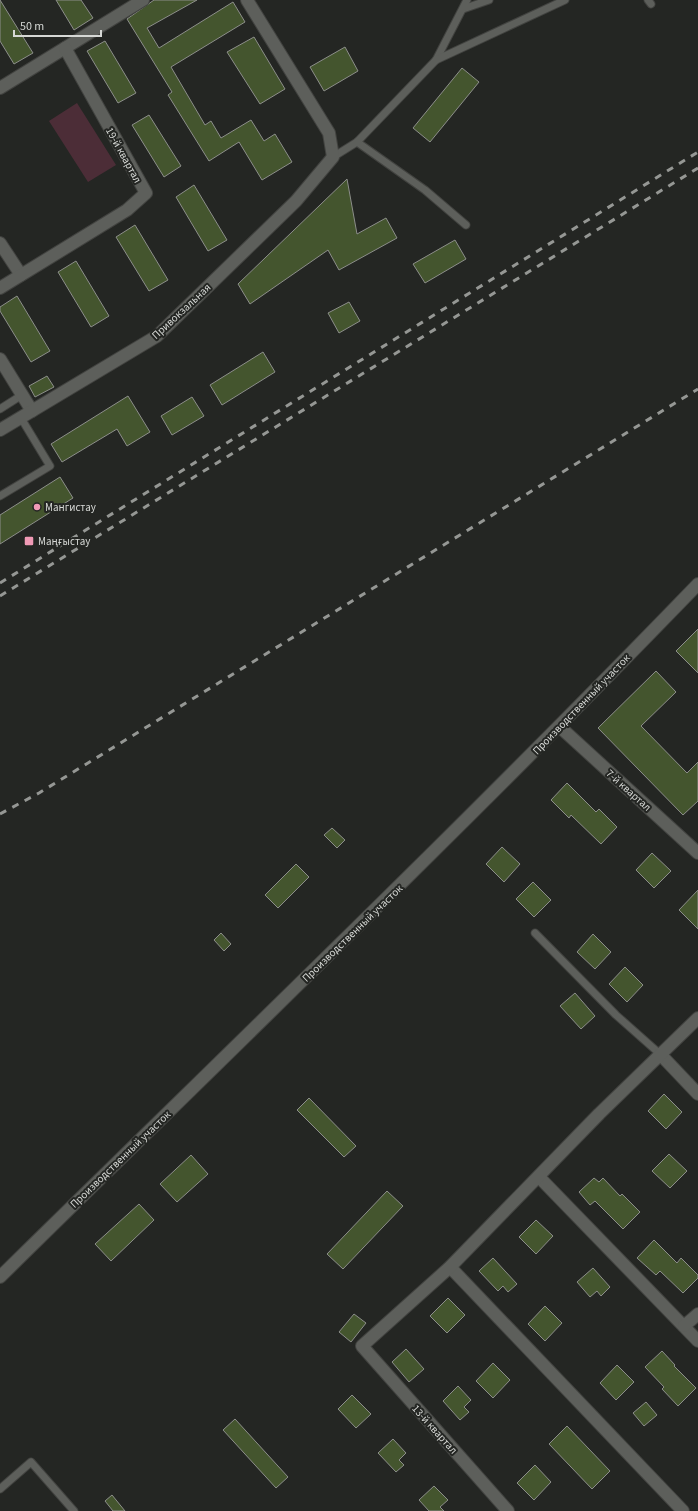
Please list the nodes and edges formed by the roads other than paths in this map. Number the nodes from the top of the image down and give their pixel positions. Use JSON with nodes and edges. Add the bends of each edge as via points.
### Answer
{"nodes":[{"id":1,"x":143,"y":0,"type":"edge"},
{"id":2,"x":247,"y":0,"type":"edge"},
{"id":3,"x":468,"y":0,"type":"edge"},
{"id":4,"x":489,"y":0,"type":"edge"},
{"id":5,"x":565,"y":0,"type":"edge"},
{"id":6,"x":463,"y":9,"type":"junction"},
{"id":7,"x":65,"y":48,"type":"junction"},
{"id":8,"x":436,"y":60,"type":"junction"},
{"id":9,"x":0,"y":88,"type":"edge"},
{"id":10,"x":357,"y":142,"type":"junction"},
{"id":11,"x":334,"y":156,"type":"junction"},
{"id":12,"x":466,"y":226,"type":"dead end"},
{"id":13,"x":0,"y":242,"type":"edge"},
{"id":14,"x":21,"y":275,"type":"junction"},
{"id":15,"x":0,"y":288,"type":"edge"},
{"id":16,"x":0,"y":359,"type":"edge"},
{"id":17,"x":4,"y":375,"type":"edge"},
{"id":18,"x":22,"y":395,"type":"junction"},
{"id":19,"x":0,"y":409,"type":"edge"},
{"id":20,"x":32,"y":411,"type":"junction"},
{"id":21,"x":21,"y":418,"type":"junction"},
{"id":22,"x":0,"y":430,"type":"edge"},
{"id":23,"x":0,"y":496,"type":"edge"},
{"id":24,"x":698,"y":584,"type":"edge"},
{"id":25,"x":560,"y":727,"type":"junction"},
{"id":26,"x":698,"y":853,"type":"edge"},
{"id":27,"x":535,"y":933,"type":"dead end"},
{"id":28,"x":698,"y":1018,"type":"edge"},
{"id":29,"x":660,"y":1054,"type":"junction"},
{"id":30,"x":698,"y":1094,"type":"edge"},
{"id":31,"x":539,"y":1177,"type":"junction"},
{"id":32,"x":450,"y":1267,"type":"junction"},
{"id":33,"x":0,"y":1277,"type":"edge"},
{"id":34,"x":698,"y":1314,"type":"edge"},
{"id":35,"x":684,"y":1326,"type":"junction"},
{"id":36,"x":698,"y":1341,"type":"edge"},
{"id":37,"x":0,"y":1489,"type":"edge"},
{"id":38,"x":74,"y":1511,"type":"edge"},
{"id":39,"x":508,"y":1511,"type":"edge"},
{"id":40,"x":683,"y":1511,"type":"edge"}],
"edges":[{"from":1,"to":7,"type":"street"},
{"from":2,"to":11,"type":"street","via":[[329,133]]},
{"from":3,"to":6,"type":"lane"},
{"from":4,"to":6,"type":"lane"},
{"from":5,"to":8,"type":"lane"},
{"from":6,"to":8,"type":"lane"},
{"from":7,"to":9,"type":"street"},
{"from":7,"to":14,"type":"street","name":"19-й квартал","via":[[146,193],[127,210]]},
{"from":8,"to":10,"type":"lane"},
{"from":10,"to":11,"type":"lane"},
{"from":10,"to":12,"type":"lane","via":[[425,190]]},
{"from":11,"to":20,"type":"street","name":"Привокзальная","via":[[296,201],[157,336]]},
{"from":13,"to":14,"type":"street"},
{"from":14,"to":15,"type":"street","name":"19-й квартал"},
{"from":16,"to":17,"type":"street"},
{"from":17,"to":18,"type":"street"},
{"from":18,"to":19,"type":"lane"},
{"from":18,"to":20,"type":"street"},
{"from":20,"to":21,"type":"street","name":"Привокзальная"},
{"from":21,"to":22,"type":"street","name":"Привокзальная"},
{"from":21,"to":23,"type":"lane","via":[[50,466]]},
{"from":24,"to":25,"type":"street","name":"Производственный участок"},
{"from":25,"to":26,"type":"street","name":"7-й квартал"},
{"from":25,"to":33,"type":"street","name":"Производственный участок"},
{"from":27,"to":29,"type":"lane","via":[[616,1015]]},
{"from":28,"to":29,"type":"street"},
{"from":29,"to":30,"type":"street"},
{"from":29,"to":31,"type":"street"},
{"from":31,"to":32,"type":"street"},
{"from":31,"to":35,"type":"street"},
{"from":32,"to":39,"type":"street","name":"13-й квартал","via":[[362,1346]]},
{"from":32,"to":40,"type":"street"},
{"from":34,"to":35,"type":"street"},
{"from":35,"to":36,"type":"street"},
{"from":37,"to":38,"type":"lane","via":[[31,1462]]}]}
